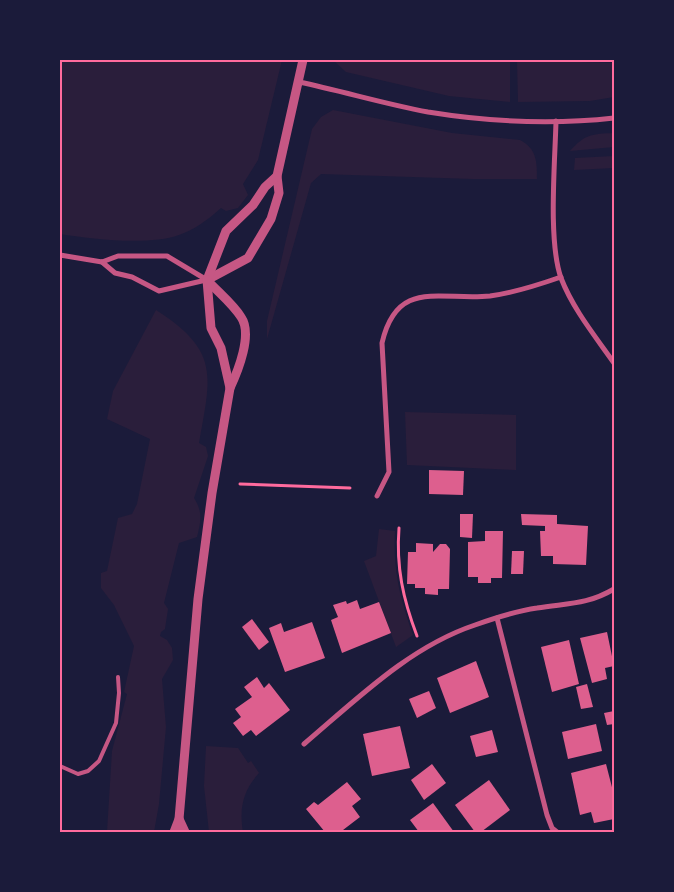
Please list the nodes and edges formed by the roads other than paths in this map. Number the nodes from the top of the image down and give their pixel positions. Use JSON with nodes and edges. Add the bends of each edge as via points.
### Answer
{"nodes":[{"id":1,"x":303,"y":60,"type":"edge"},
{"id":2,"x":299,"y":82,"type":"junction"},
{"id":3,"x":614,"y":118,"type":"edge"},
{"id":4,"x":556,"y":121,"type":"junction"},
{"id":5,"x":277,"y":176,"type":"junction"},
{"id":6,"x":60,"y":255,"type":"edge"},
{"id":7,"x":102,"y":262,"type":"junction"},
{"id":8,"x":561,"y":277,"type":"junction"},
{"id":9,"x":207,"y":280,"type":"junction"},
{"id":10,"x":614,"y":363,"type":"edge"},
{"id":11,"x":230,"y":388,"type":"junction"},
{"id":12,"x":377,"y":496,"type":"dead end"},
{"id":13,"x":614,"y":588,"type":"edge"},
{"id":14,"x":497,"y":618,"type":"junction"},
{"id":15,"x":118,"y":678,"type":"dead end"},
{"id":16,"x":304,"y":744,"type":"dead end"},
{"id":17,"x":60,"y":766,"type":"edge"},
{"id":18,"x":179,"y":819,"type":"junction"},
{"id":19,"x":554,"y":830,"type":"edge"},
{"id":20,"x":174,"y":832,"type":"edge"},
{"id":21,"x":185,"y":832,"type":"edge"},
{"id":22,"x":547,"y":832,"type":"edge"}],
"edges":[{"from":1,"to":2,"type":"street"},
{"from":2,"to":4,"type":"street","via":[[427,111],[514,122]]},
{"from":2,"to":5,"type":"street"},
{"from":3,"to":4,"type":"street"},
{"from":4,"to":8,"type":"street","via":[[555,227]]},
{"from":5,"to":9,"type":"street","via":[[226,231]]},
{"from":5,"to":9,"type":"street","via":[[279,193],[271,219],[248,258]]},
{"from":6,"to":7,"type":"street"},
{"from":7,"to":9,"type":"street","via":[[118,256],[167,256]]},
{"from":7,"to":9,"type":"street","via":[[115,273],[132,277],[159,291]]},
{"from":8,"to":10,"type":"street","via":[[584,321]]},
{"from":8,"to":12,"type":"street","via":[[490,296],[414,298],[399,307],[387,322],[382,343],[389,472]]},
{"from":9,"to":11,"type":"street","via":[[211,328],[221,348]]},
{"from":9,"to":11,"type":"street","via":[[244,324],[239,368]]},
{"from":11,"to":18,"type":"street","via":[[198,599]]},
{"from":13,"to":14,"type":"street","via":[[583,603],[538,608]]},
{"from":14,"to":16,"type":"street","via":[[449,635],[423,650]]},
{"from":14,"to":19,"type":"street","via":[[547,815]]},
{"from":15,"to":17,"type":"lane","via":[[116,723],[99,761],[78,774]]},
{"from":18,"to":20,"type":"street"},
{"from":18,"to":21,"type":"street"},
{"from":19,"to":22,"type":"street"}]}
